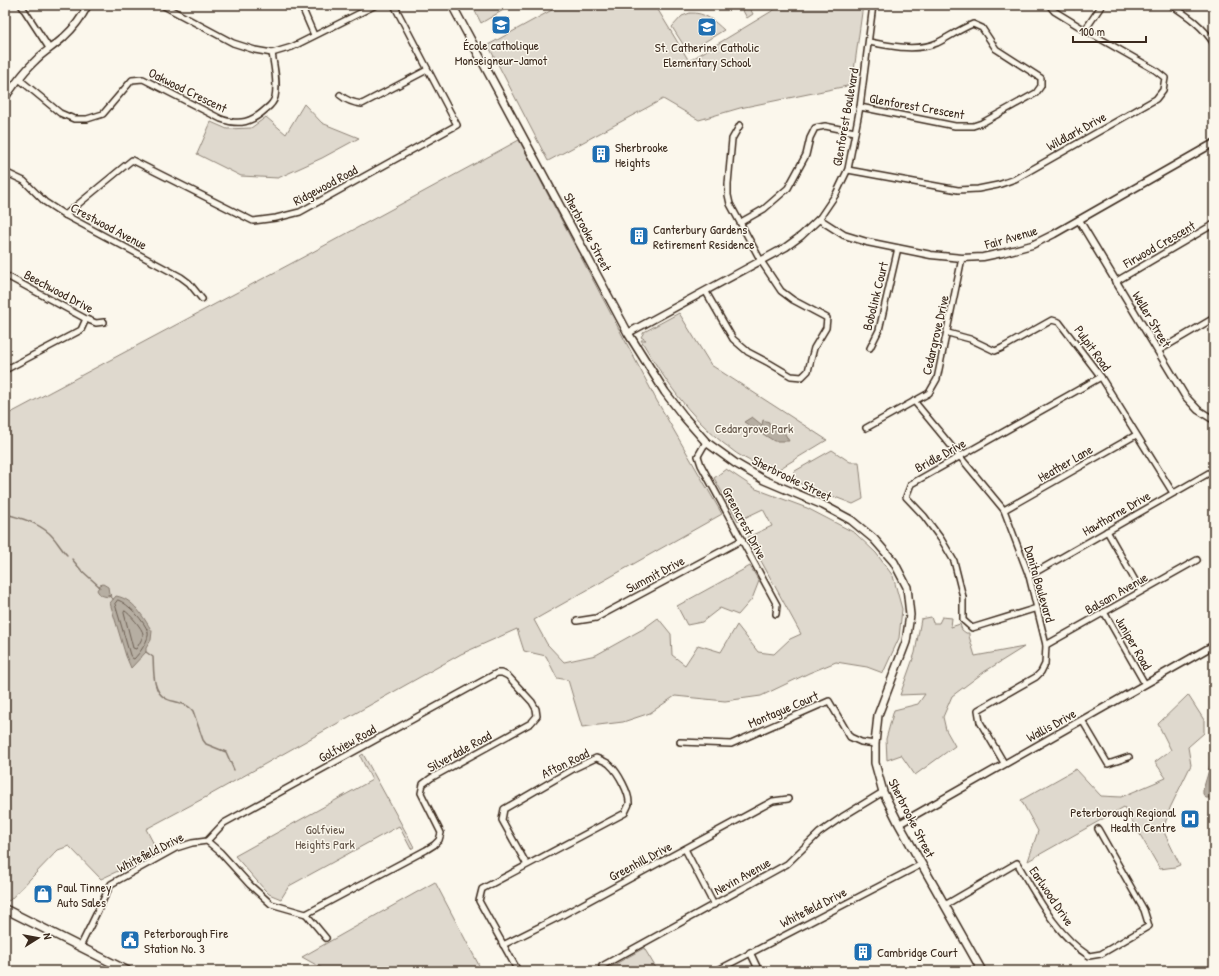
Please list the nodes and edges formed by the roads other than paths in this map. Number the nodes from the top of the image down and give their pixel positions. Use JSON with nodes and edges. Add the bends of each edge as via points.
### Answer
{"nodes":[{"id":1,"x":21,"y":5,"type":"edge"},
{"id":2,"x":88,"y":5,"type":"edge"},
{"id":3,"x":162,"y":5,"type":"edge"},
{"id":4,"x":301,"y":5,"type":"edge"},
{"id":5,"x":376,"y":5,"type":"edge"},
{"id":6,"x":394,"y":5,"type":"edge"},
{"id":7,"x":452,"y":5,"type":"edge"},
{"id":8,"x":874,"y":5,"type":"edge"},
{"id":9,"x":1049,"y":5,"type":"edge"},
{"id":10,"x":1102,"y":5,"type":"edge"},
{"id":11,"x":1171,"y":5,"type":"edge"},
{"id":12,"x":1085,"y":30,"type":"junction"},
{"id":13,"x":314,"y":35,"type":"junction"},
{"id":14,"x":869,"y":42,"type":"junction"},
{"id":15,"x":1214,"y":44,"type":"edge"},
{"id":16,"x":49,"y":48,"type":"junction"},
{"id":17,"x":272,"y":53,"type":"junction"},
{"id":18,"x":427,"y":70,"type":"junction"},
{"id":19,"x":18,"y":79,"type":"junction"},
{"id":20,"x":340,"y":95,"type":"dead end"},
{"id":21,"x":5,"y":98,"type":"edge"},
{"id":22,"x":860,"y":107,"type":"junction"},
{"id":23,"x":740,"y":125,"type":"dead end"},
{"id":24,"x":855,"y":132,"type":"junction"},
{"id":25,"x":1214,"y":143,"type":"edge"},
{"id":26,"x":848,"y":170,"type":"junction"},
{"id":27,"x":5,"y":172,"type":"edge"},
{"id":28,"x":65,"y":215,"type":"junction"},
{"id":29,"x":819,"y":219,"type":"junction"},
{"id":30,"x":1079,"y":220,"type":"junction"},
{"id":31,"x":741,"y":222,"type":"junction"},
{"id":32,"x":1214,"y":224,"type":"edge"},
{"id":33,"x":898,"y":248,"type":"junction"},
{"id":34,"x":962,"y":258,"type":"junction"},
{"id":35,"x":761,"y":261,"type":"junction"},
{"id":36,"x":5,"y":277,"type":"edge"},
{"id":37,"x":1115,"y":282,"type":"junction"},
{"id":38,"x":706,"y":292,"type":"junction"},
{"id":39,"x":202,"y":299,"type":"dead end"},
{"id":40,"x":1214,"y":318,"type":"edge"},
{"id":41,"x":86,"y":319,"type":"junction"},
{"id":42,"x":104,"y":322,"type":"dead end"},
{"id":43,"x":628,"y":333,"type":"junction"},
{"id":44,"x":948,"y":333,"type":"junction"},
{"id":45,"x":870,"y":348,"type":"dead end"},
{"id":46,"x":1158,"y":351,"type":"junction"},
{"id":47,"x":5,"y":370,"type":"edge"},
{"id":48,"x":1101,"y":377,"type":"junction"},
{"id":49,"x":914,"y":401,"type":"junction"},
{"id":50,"x":1214,"y":420,"type":"edge"},
{"id":51,"x":866,"y":428,"type":"dead end"},
{"id":52,"x":1136,"y":435,"type":"junction"},
{"id":53,"x":706,"y":442,"type":"junction"},
{"id":54,"x":960,"y":456,"type":"junction"},
{"id":55,"x":1214,"y":470,"type":"edge"},
{"id":56,"x":1173,"y":493,"type":"junction"},
{"id":57,"x":1004,"y":510,"type":"junction"},
{"id":58,"x":1107,"y":531,"type":"junction"},
{"id":59,"x":742,"y":540,"type":"junction"},
{"id":60,"x":1197,"y":560,"type":"dead end"},
{"id":61,"x":1029,"y":576,"type":"junction"},
{"id":62,"x":1141,"y":591,"type":"junction"},
{"id":63,"x":1037,"y":608,"type":"junction"},
{"id":64,"x":1104,"y":612,"type":"junction"},
{"id":65,"x":776,"y":614,"type":"dead end"},
{"id":66,"x":577,"y":622,"type":"dead end"},
{"id":67,"x":1046,"y":645,"type":"junction"},
{"id":68,"x":1214,"y":645,"type":"edge"},
{"id":69,"x":504,"y":674,"type":"joint"},
{"id":70,"x":1145,"y":684,"type":"junction"},
{"id":71,"x":1082,"y":720,"type":"junction"},
{"id":72,"x":680,"y":742,"type":"dead end"},
{"id":73,"x":875,"y":744,"type":"junction"},
{"id":74,"x":1129,"y":757,"type":"dead end"},
{"id":75,"x":1004,"y":763,"type":"junction"},
{"id":76,"x":883,"y":792,"type":"junction"},
{"id":77,"x":788,"y":799,"type":"dead end"},
{"id":78,"x":899,"y":824,"type":"junction"},
{"id":79,"x":1098,"y":829,"type":"dead end"},
{"id":80,"x":207,"y":841,"type":"junction"},
{"id":81,"x":685,"y":849,"type":"junction"},
{"id":82,"x":922,"y":864,"type":"junction"},
{"id":83,"x":527,"y":865,"type":"junction"},
{"id":84,"x":714,"y":904,"type":"junction"},
{"id":85,"x":945,"y":906,"type":"junction"},
{"id":86,"x":5,"y":909,"type":"edge"},
{"id":87,"x":306,"y":914,"type":"junction"},
{"id":88,"x":326,"y":938,"type":"dead end"},
{"id":89,"x":503,"y":945,"type":"junction"},
{"id":90,"x":80,"y":947,"type":"junction"},
{"id":91,"x":750,"y":952,"type":"junction"},
{"id":92,"x":602,"y":966,"type":"dead end"},
{"id":93,"x":128,"y":971,"type":"edge"},
{"id":94,"x":518,"y":971,"type":"edge"},
{"id":95,"x":716,"y":971,"type":"edge"},
{"id":96,"x":760,"y":971,"type":"edge"},
{"id":97,"x":982,"y":971,"type":"edge"}],
"edges":[{"from":1,"to":16,"type":"street"},
{"from":2,"to":16,"type":"street","via":[[73,28]]},
{"from":3,"to":17,"type":"street","via":[[233,43]]},
{"from":4,"to":13,"type":"street"},
{"from":5,"to":13,"type":"street"},
{"from":6,"to":18,"type":"street","name":"Ridgewood Road"},
{"from":7,"to":43,"type":"main road","name":"Sherbrooke Street"},
{"from":8,"to":14,"type":"street","name":"Glenforest Boulevard"},
{"from":9,"to":12,"type":"street","name":"Wildlark Drive"},
{"from":10,"to":12,"type":"street"},
{"from":11,"to":15,"type":"street","via":[[1192,19],[1209,35]]},
{"from":12,"to":26,"type":"street","name":"Wildlark Drive","via":[[1165,78],[1163,90],[1156,99],[998,185],[958,190]]},
{"from":13,"to":17,"type":"street"},
{"from":14,"to":22,"type":"street","name":"Glenforest Boulevard"},
{"from":14,"to":22,"type":"street","name":"Glenforest Crescent","via":[[922,48],[973,24],[982,28],[996,49],[1041,78],[1041,86],[1036,93],[973,126],[955,126]]},
{"from":16,"to":19,"type":"street"},
{"from":17,"to":19,"type":"street","name":"Oakwood Crescent","via":[[276,79],[275,98],[256,119],[241,122],[221,119],[143,79],[132,80],[103,114],[87,119],[74,119],[60,113]]},
{"from":18,"to":20,"type":"street","via":[[362,104],[354,104]]},
{"from":18,"to":28,"type":"street","name":"Ridgewood Road","via":[[457,125],[300,212],[253,222],[132,160]]},
{"from":19,"to":21,"type":"street"},
{"from":22,"to":24,"type":"street","name":"Glenforest Boulevard"},
{"from":23,"to":31,"type":"street","via":[[732,138],[728,195],[730,204]]},
{"from":24,"to":26,"type":"street","name":"Glenforest Boulevard"},
{"from":24,"to":31,"type":"street","via":[[825,126],[814,128],[806,155],[788,188],[764,209]]},
{"from":25,"to":30,"type":"street","name":"Fair Avenue"},
{"from":26,"to":29,"type":"street","name":"Glenforest Boulevard"},
{"from":27,"to":28,"type":"street","name":"Crestwood Avenue","via":[[24,181],[45,202]]},
{"from":28,"to":39,"type":"street","name":"Crestwood Avenue","via":[[181,277]]},
{"from":29,"to":33,"type":"street","name":"Fair Avenue","via":[[844,235]]},
{"from":29,"to":35,"type":"street","name":"Glenforest Boulevard","via":[[793,242]]},
{"from":30,"to":34,"type":"street","name":"Fair Avenue","via":[[1032,245],[983,257]]},
{"from":30,"to":37,"type":"street","name":"Weller Street"},
{"from":31,"to":35,"type":"street"},
{"from":32,"to":37,"type":"street","name":"Firwood Crescent"},
{"from":33,"to":34,"type":"street","name":"Fair Avenue"},
{"from":33,"to":45,"type":"street","name":"Bobolink Court","via":[[879,330]]},
{"from":34,"to":44,"type":"street","name":"Cedargrove Drive"},
{"from":35,"to":38,"type":"street","name":"Glenforest Boulevard"},
{"from":35,"to":38,"type":"street","via":[[781,291],[827,318],[826,328],[814,348],[808,371],[802,377],[791,376],[748,352],[733,339]]},
{"from":36,"to":41,"type":"street","name":"Beechwood Drive"},
{"from":37,"to":46,"type":"street","name":"Weller Street"},
{"from":38,"to":43,"type":"street","name":"Glenforest Boulevard"},
{"from":40,"to":46,"type":"street"},
{"from":41,"to":42,"type":"street","name":"Beechwood Drive","via":[[96,323]]},
{"from":41,"to":47,"type":"street","via":[[81,330]]},
{"from":43,"to":53,"type":"main road","name":"Sherbrooke Street","via":[[665,392]]},
{"from":44,"to":48,"type":"street","name":"Pulpit Road","via":[[970,339],[995,351],[1052,320],[1059,322]]},
{"from":44,"to":49,"type":"street","name":"Cedargrove Drive","via":[[937,380],[929,393]]},
{"from":46,"to":50,"type":"street","name":"Weller Street","via":[[1185,396],[1198,410]]},
{"from":48,"to":52,"type":"street","name":"Pulpit Road"},
{"from":48,"to":54,"type":"street","name":"Bridle Drive"},
{"from":49,"to":51,"type":"street","name":"Cedargrove Drive"},
{"from":49,"to":54,"type":"street","name":"Danita Boulevard"},
{"from":52,"to":56,"type":"street","name":"Pulpit Road"},
{"from":52,"to":57,"type":"street","name":"Heather Lane"},
{"from":53,"to":59,"type":"street","name":"Greencrest Drive","via":[[698,456],[701,465]]},
{"from":53,"to":73,"type":"main road","name":"Sherbrooke Street","via":[[764,480],[851,520],[874,539],[894,562],[907,587],[910,615],[906,642],[878,715]]},
{"from":54,"to":57,"type":"street","name":"Danita Boulevard"},
{"from":54,"to":63,"type":"street","name":"Bridle Drive","via":[[911,484],[906,497],[933,528],[954,561],[963,597],[963,620],[972,628]]},
{"from":55,"to":56,"type":"street","name":"Hawthorne Drive"},
{"from":56,"to":58,"type":"street","name":"Hawthorne Drive"},
{"from":57,"to":61,"type":"street","name":"Danita Boulevard"},
{"from":58,"to":61,"type":"street","name":"Hawthorne Drive"},
{"from":58,"to":62,"type":"street"},
{"from":59,"to":65,"type":"street","name":"Greencrest Drive","via":[[777,605]]},
{"from":59,"to":66,"type":"street","name":"Summit Drive","via":[[596,618]]},
{"from":60,"to":62,"type":"street","name":"Balsam Avenue"},
{"from":61,"to":63,"type":"street","name":"Danita Boulevard"},
{"from":62,"to":64,"type":"street","name":"Balsam Avenue"},
{"from":63,"to":67,"type":"street","name":"Danita Boulevard"},
{"from":64,"to":67,"type":"street","name":"Balsam Avenue"},
{"from":64,"to":70,"type":"street","name":"Juniper Road"},
{"from":67,"to":75,"type":"street","name":"Danita Boulevard","via":[[1045,664],[1036,677],[978,710],[980,722]]},
{"from":68,"to":70,"type":"street","name":"Wallis Drive"},
{"from":69,"to":80,"type":"street","name":"Golfview Road","via":[[496,673],[224,823]]},
{"from":69,"to":87,"type":"street","name":"Silverdale Road","via":[[532,702],[537,716],[531,723],[423,784],[421,793],[438,826],[439,840],[426,850]]},
{"from":70,"to":71,"type":"street","name":"Wallis Drive"},
{"from":71,"to":74,"type":"street","via":[[1108,764]]},
{"from":71,"to":75,"type":"street","name":"Wallis Drive"},
{"from":72,"to":73,"type":"street","name":"Montague Court","via":[[731,744],[829,702],[850,737]]},
{"from":73,"to":76,"type":"main road","name":"Sherbrooke Street","via":[[875,763]]},
{"from":75,"to":78,"type":"street","name":"Wallis Drive"},
{"from":76,"to":78,"type":"main road","name":"Sherbrooke Street"},
{"from":76,"to":84,"type":"street","name":"Nevin Avenue","via":[[819,833],[787,864]]},
{"from":77,"to":81,"type":"street","name":"Greenhill Drive","via":[[773,801]]},
{"from":78,"to":82,"type":"main road","name":"Sherbrooke Street"},
{"from":79,"to":85,"type":"street","name":"Earlwood Drive","via":[[1144,910],[1149,926],[1101,954],[1089,956],[1077,949],[1050,918],[1017,863]]},
{"from":80,"to":87,"type":"street","via":[[270,904]]},
{"from":80,"to":90,"type":"street","name":"Whitefield Drive","via":[[176,848],[111,884]]},
{"from":81,"to":84,"type":"street"},
{"from":81,"to":89,"type":"street","name":"Greenhill Drive"},
{"from":82,"to":85,"type":"main road","name":"Sherbrooke Street"},
{"from":82,"to":91,"type":"street","name":"Whitefield Drive"},
{"from":83,"to":83,"type":"street","name":"Afton Road","via":[[625,813],[629,805],[628,795],[611,765],[596,758],[504,809],[502,820]]},
{"from":83,"to":89,"type":"street","name":"Afton Road","via":[[482,889],[479,901]]},
{"from":84,"to":92,"type":"street","name":"Nevin Avenue"},
{"from":85,"to":97,"type":"main road","name":"Sherbrooke Street"},
{"from":86,"to":90,"type":"main road"},
{"from":87,"to":88,"type":"street"},
{"from":89,"to":94,"type":"street","name":"Afton Road"},
{"from":90,"to":93,"type":"main road"},
{"from":91,"to":95,"type":"street","name":"Whitefield Drive"},
{"from":91,"to":96,"type":"street"}]}
